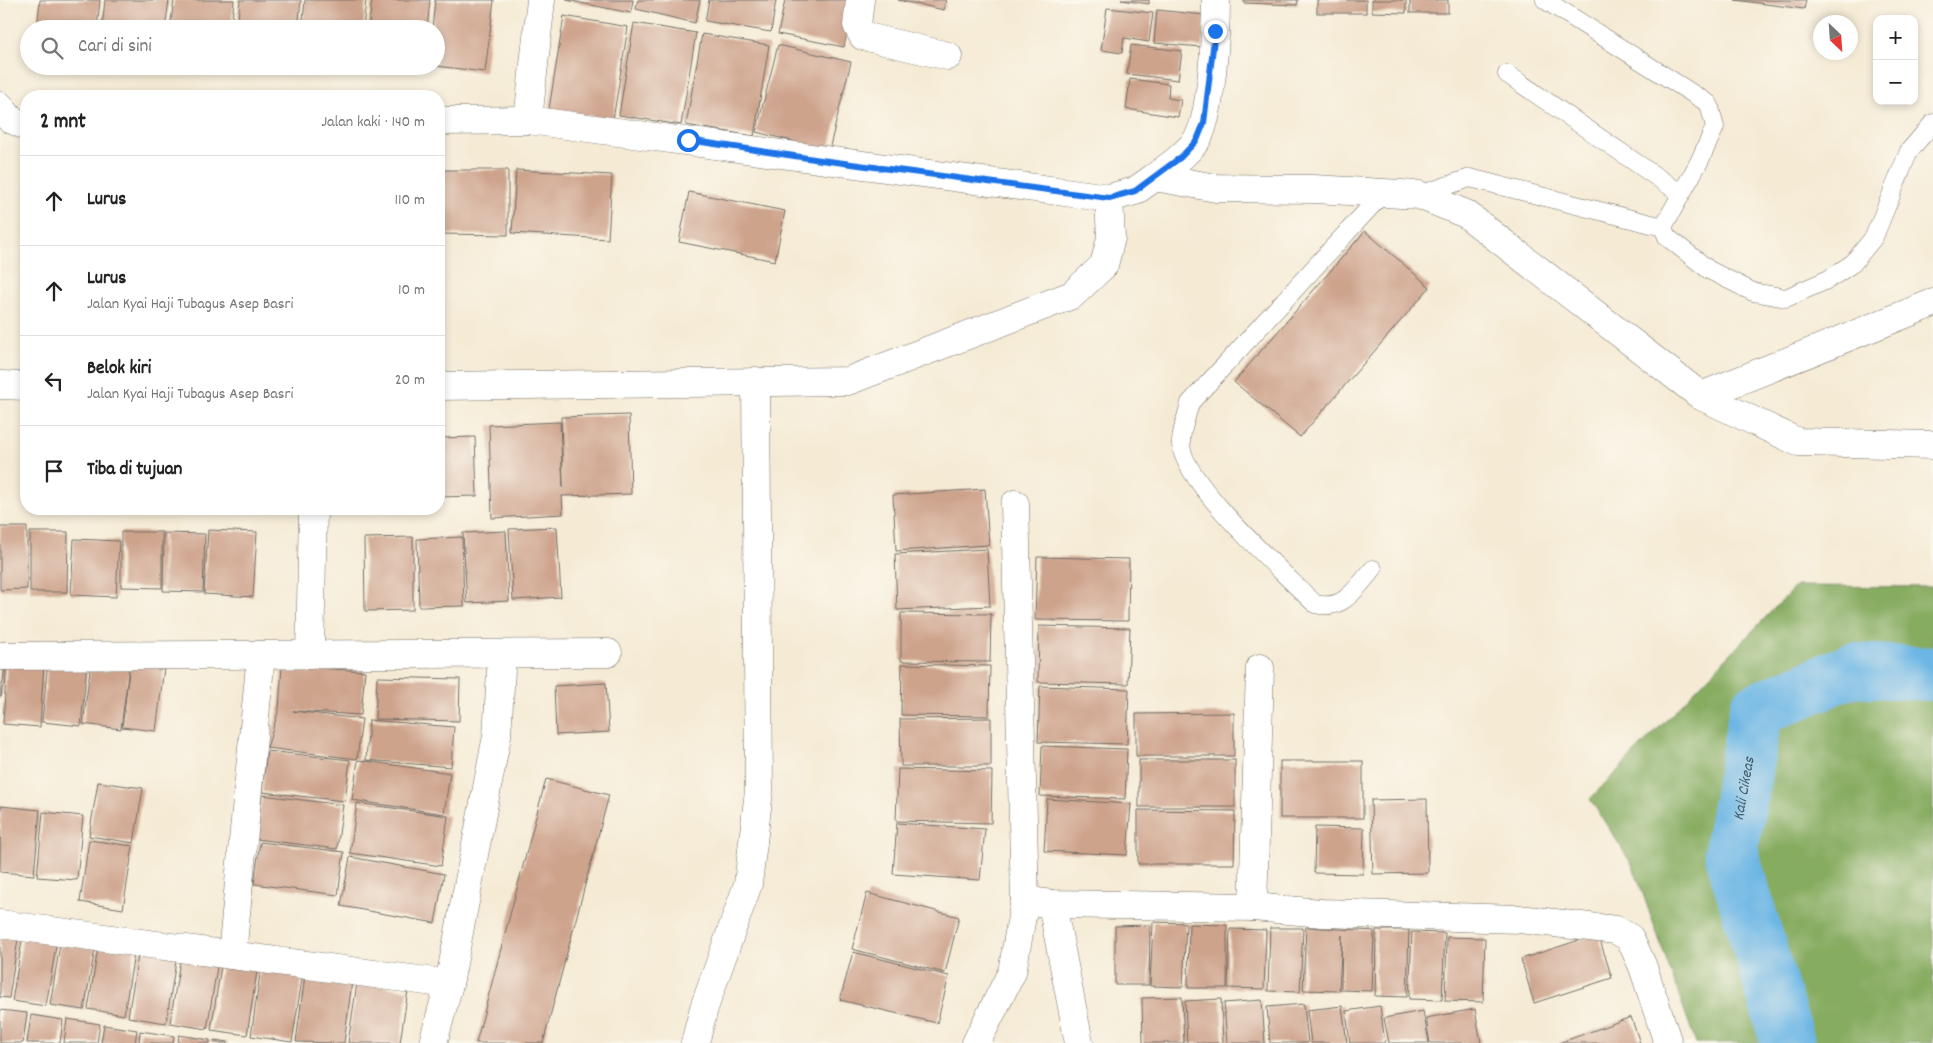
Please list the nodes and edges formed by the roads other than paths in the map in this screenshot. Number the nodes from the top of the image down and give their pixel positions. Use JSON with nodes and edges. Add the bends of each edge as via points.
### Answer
{"nodes":[{"id":1,"x":542,"y":0,"type":"edge"},
{"id":2,"x":860,"y":0,"type":"edge"},
{"id":3,"x":1216,"y":0,"type":"edge"},
{"id":4,"x":1545,"y":0,"type":"edge"},
{"id":5,"x":948,"y":56,"type":"dead end"},
{"id":6,"x":1506,"y":74,"type":"dead end"},
{"id":7,"x":0,"y":106,"type":"edge"},
{"id":8,"x":528,"y":120,"type":"junction"},
{"id":9,"x":445,"y":121,"type":"edge"},
{"id":10,"x":20,"y":123,"type":"edge"},
{"id":11,"x":1933,"y":123,"type":"edge"},
{"id":12,"x":1155,"y":177,"type":"junction"},
{"id":13,"x":1384,"y":192,"type":"junction"},
{"id":14,"x":1680,"y":194,"type":"junction"},
{"id":15,"x":1419,"y":195,"type":"junction"},
{"id":16,"x":1109,"y":198,"type":"junction"},
{"id":17,"x":1663,"y":227,"type":"junction"},
{"id":18,"x":1933,"y":303,"type":"edge"},
{"id":19,"x":756,"y":381,"type":"junction"},
{"id":20,"x":0,"y":385,"type":"edge"},
{"id":21,"x":20,"y":386,"type":"edge"},
{"id":22,"x":445,"y":386,"type":"edge"},
{"id":23,"x":1701,"y":396,"type":"junction"},
{"id":24,"x":1933,"y":445,"type":"edge"},
{"id":25,"x":1015,"y":504,"type":"dead end"},
{"id":26,"x":313,"y":515,"type":"edge"},
{"id":27,"x":1373,"y":569,"type":"dead end"},
{"id":28,"x":608,"y":653,"type":"dead end"},
{"id":29,"x":502,"y":654,"type":"junction"},
{"id":30,"x":261,"y":655,"type":"junction"},
{"id":31,"x":310,"y":655,"type":"junction"},
{"id":32,"x":0,"y":656,"type":"edge"},
{"id":33,"x":1260,"y":668,"type":"dead end"},
{"id":34,"x":1025,"y":900,"type":"junction"},
{"id":35,"x":1052,"y":904,"type":"junction"},
{"id":36,"x":1253,"y":907,"type":"junction"},
{"id":37,"x":0,"y":924,"type":"edge"},
{"id":38,"x":232,"y":955,"type":"junction"},
{"id":39,"x":449,"y":984,"type":"junction"},
{"id":40,"x":433,"y":1043,"type":"edge"},
{"id":41,"x":695,"y":1043,"type":"edge"},
{"id":42,"x":976,"y":1043,"type":"edge"},
{"id":43,"x":1079,"y":1043,"type":"edge"},
{"id":44,"x":1668,"y":1043,"type":"edge"}],
"edges":[{"from":1,"to":8,"type":"street"},
{"from":2,"to":5,"type":"street","via":[[857,25],[863,36]]},
{"from":3,"to":12,"type":"street","via":[[1204,123],[1197,140]]},
{"from":4,"to":14,"type":"lane","via":[[1709,104],[1715,127]]},
{"from":6,"to":14,"type":"lane"},
{"from":7,"to":10,"type":"street","via":[[10,118]]},
{"from":8,"to":9,"type":"street"},
{"from":8,"to":16,"type":"street"},
{"from":11,"to":17,"type":"lane","via":[[1909,151],[1874,237],[1853,263],[1829,279],[1786,298],[1753,292],[1709,270],[1667,237]]},
{"from":12,"to":13,"type":"street","via":[[1216,188]]},
{"from":12,"to":16,"type":"street","via":[[1135,191]]},
{"from":13,"to":15,"type":"street"},
{"from":13,"to":27,"type":"lane","via":[[1190,404],[1181,444],[1187,463],[1210,496],[1315,604],[1329,607],[1345,600]]},
{"from":14,"to":17,"type":"lane"},
{"from":15,"to":17,"type":"lane","via":[[1470,178]]},
{"from":15,"to":23,"type":"street","via":[[1466,214]]},
{"from":16,"to":19,"type":"street","via":[[1111,238],[1104,265],[1072,295],[848,381]]},
{"from":18,"to":23,"type":"street"},
{"from":19,"to":22,"type":"street"},
{"from":19,"to":41,"type":"street","via":[[759,791],[748,884],[704,1008]]},
{"from":20,"to":21,"type":"street"},
{"from":23,"to":24,"type":"street","via":[[1798,442]]},
{"from":25,"to":34,"type":"street"},
{"from":26,"to":31,"type":"street"},
{"from":28,"to":29,"type":"street"},
{"from":29,"to":31,"type":"street"},
{"from":29,"to":39,"type":"street","via":[[497,736]]},
{"from":30,"to":31,"type":"street"},
{"from":30,"to":32,"type":"street"},
{"from":30,"to":38,"type":"street"},
{"from":33,"to":36,"type":"street"},
{"from":34,"to":35,"type":"street"},
{"from":34,"to":42,"type":"street","via":[[1012,972]]},
{"from":35,"to":36,"type":"street"},
{"from":35,"to":43,"type":"street"},
{"from":36,"to":44,"type":"street","via":[[1322,913],[1519,919],[1616,930],[1630,938]]},
{"from":37,"to":38,"type":"street"},
{"from":38,"to":39,"type":"street"},
{"from":39,"to":40,"type":"street"}]}
